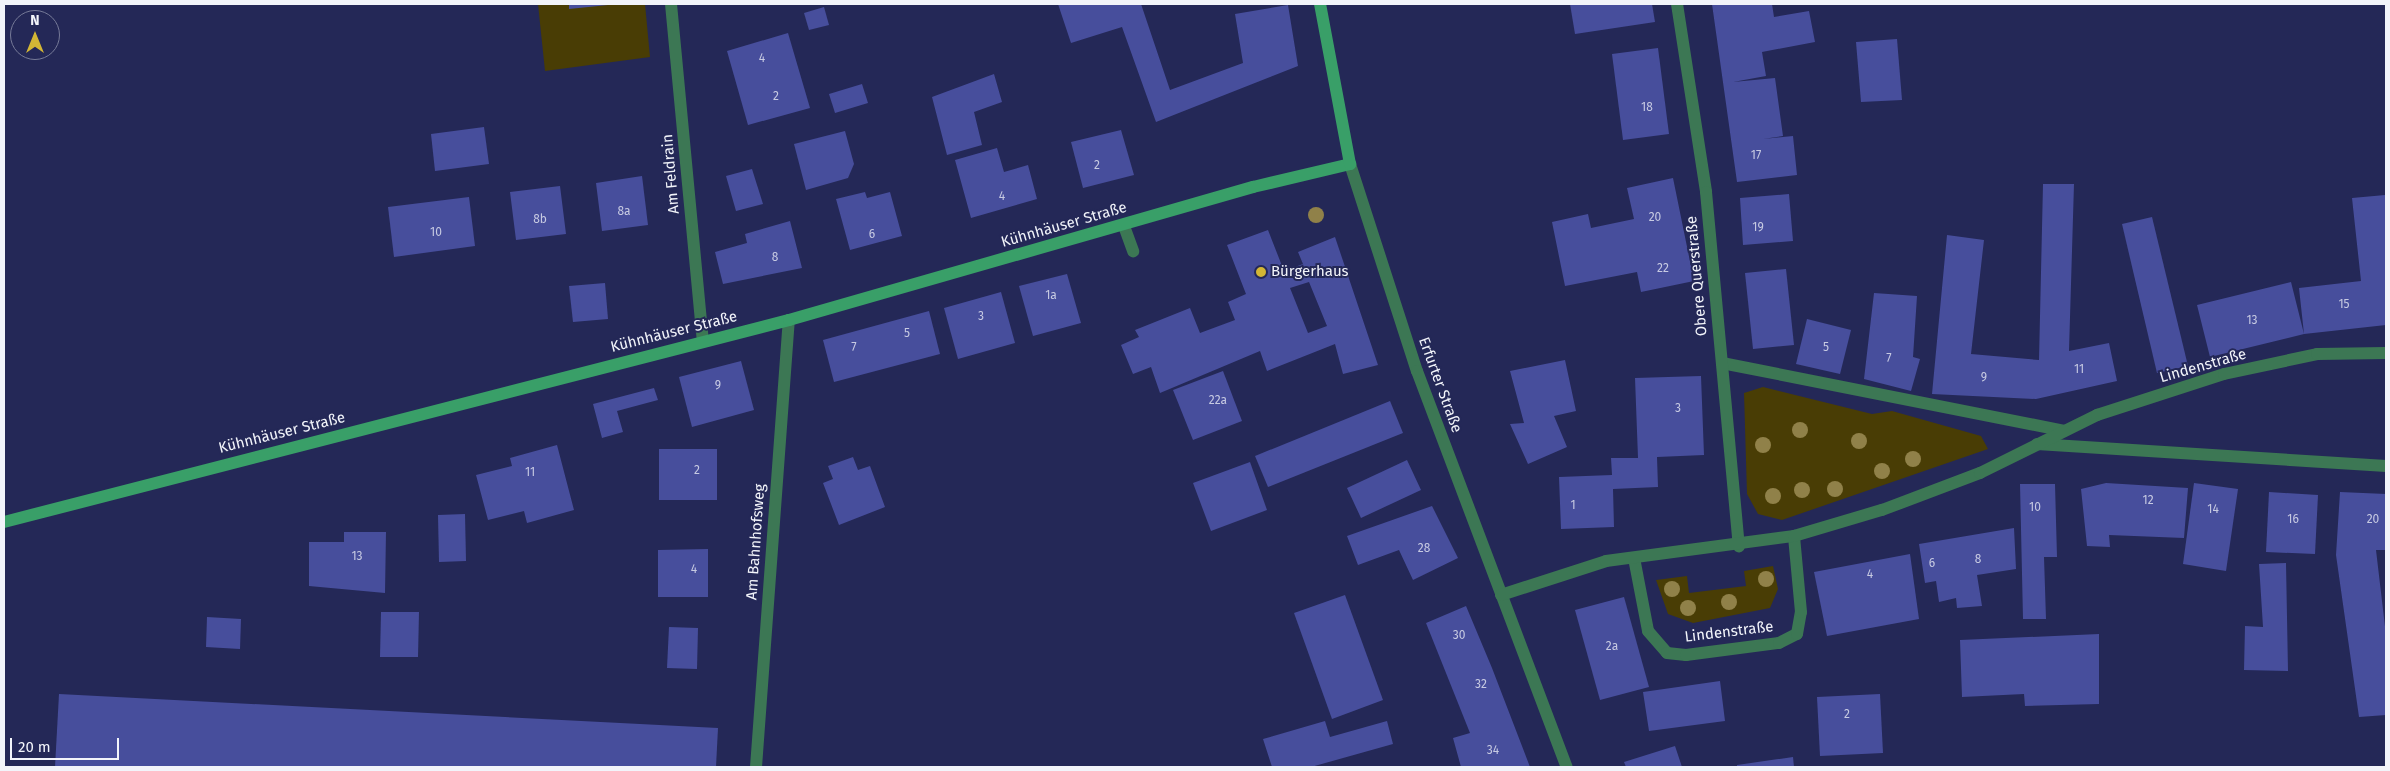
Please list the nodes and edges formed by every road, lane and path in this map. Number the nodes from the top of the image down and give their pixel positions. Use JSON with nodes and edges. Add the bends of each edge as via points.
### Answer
{"nodes":[{"id":1,"x":671,"y":4,"type":"edge"},
{"id":2,"x":1320,"y":4,"type":"edge"},
{"id":3,"x":1678,"y":4,"type":"edge"},
{"id":4,"x":1350,"y":164,"type":"junction"},
{"id":5,"x":1124,"y":226,"type":"junction"},
{"id":6,"x":1133,"y":251,"type":"dead end"},
{"id":7,"x":789,"y":320,"type":"junction"},
{"id":8,"x":703,"y":341,"type":"junction"},
{"id":9,"x":2386,"y":353,"type":"edge"},
{"id":10,"x":1722,"y":363,"type":"junction"},
{"id":11,"x":2064,"y":431,"type":"junction"},
{"id":12,"x":2038,"y":444,"type":"junction"},
{"id":13,"x":2386,"y":466,"type":"edge"},
{"id":14,"x":4,"y":522,"type":"edge"},
{"id":15,"x":1794,"y":536,"type":"junction"},
{"id":16,"x":1738,"y":546,"type":"junction"},
{"id":17,"x":1634,"y":558,"type":"junction"},
{"id":18,"x":1501,"y":595,"type":"junction"},
{"id":19,"x":756,"y":767,"type":"edge"},
{"id":20,"x":1567,"y":767,"type":"edge"}],
"edges":[{"from":1,"to":8,"type":"street","name":"Am Feldrain"},
{"from":2,"to":4,"type":"street","name":"Erfurter Straße"},
{"from":3,"to":10,"type":"street","name":"Obere Querstraße","via":[[1706,192]]},
{"from":4,"to":5,"type":"street","name":"Kühnhäuser Straße"},
{"from":4,"to":18,"type":"street","name":"Erfurter Straße","via":[[1417,371]]},
{"from":5,"to":6,"type":"street"},
{"from":5,"to":7,"type":"street","name":"Kühnhäuser Straße"},
{"from":7,"to":8,"type":"street","name":"Kühnhäuser Straße"},
{"from":7,"to":19,"type":"street","name":"Am Bahnhofsweg"},
{"from":8,"to":14,"type":"street","name":"Kühnhäuser Straße"},
{"from":9,"to":11,"type":"street","name":"Lindenstraße","via":[[2317,354],[2224,374],[2097,414]]},
{"from":10,"to":11,"type":"street"},
{"from":10,"to":16,"type":"street","name":"Obere Querstraße"},
{"from":11,"to":12,"type":"street","name":"Lindenstraße"},
{"from":12,"to":13,"type":"street"},
{"from":12,"to":15,"type":"street","name":"Lindenstraße","via":[[1980,473],[1882,510]]},
{"from":15,"to":16,"type":"street","name":"Lindenstraße"},
{"from":15,"to":17,"type":"street","name":"Lindenstraße","via":[[1800,612],[1798,634],[1779,643],[1686,655],[1667,652],[1648,631]]},
{"from":16,"to":17,"type":"street","name":"Lindenstraße"},
{"from":17,"to":18,"type":"street","name":"Lindenstraße","via":[[1606,561]]},
{"from":18,"to":20,"type":"street","name":"Erfurter Straße"}]}
